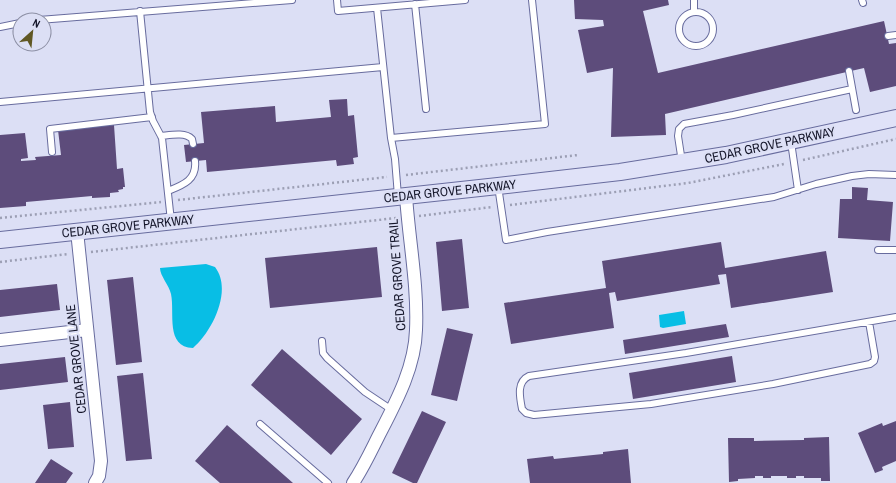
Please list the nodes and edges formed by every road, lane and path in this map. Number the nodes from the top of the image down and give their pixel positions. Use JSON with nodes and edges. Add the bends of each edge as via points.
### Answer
{"nodes":[{"id":1,"x":292,"y":0,"type":"edge"},
{"id":2,"x":337,"y":0,"type":"edge"},
{"id":3,"x":465,"y":0,"type":"edge"},
{"id":4,"x":532,"y":0,"type":"edge"},
{"id":5,"x":694,"y":0,"type":"edge"},
{"id":6,"x":416,"y":4,"type":"junction"},
{"id":7,"x":377,"y":8,"type":"junction"},
{"id":8,"x":140,"y":11,"type":"junction"},
{"id":9,"x":694,"y":12,"type":"junction"},
{"id":10,"x":52,"y":19,"type":"edge"},
{"id":11,"x":12,"y":25,"type":"edge"},
{"id":12,"x":0,"y":27,"type":"edge"},
{"id":13,"x":896,"y":35,"type":"edge"},
{"id":14,"x":888,"y":36,"type":"dead end"},
{"id":15,"x":383,"y":67,"type":"junction"},
{"id":16,"x":848,"y":71,"type":"dead end"},
{"id":17,"x":148,"y":89,"type":"junction"},
{"id":18,"x":852,"y":89,"type":"junction"},
{"id":19,"x":0,"y":102,"type":"edge"},
{"id":20,"x":426,"y":109,"type":"dead end"},
{"id":21,"x":856,"y":110,"type":"dead end"},
{"id":22,"x":152,"y":117,"type":"junction"},
{"id":23,"x":896,"y":118,"type":"edge"},
{"id":24,"x":161,"y":136,"type":"junction"},
{"id":25,"x":392,"y":138,"type":"junction"},
{"id":26,"x":896,"y":139,"type":"edge"},
{"id":27,"x":791,"y":141,"type":"junction"},
{"id":28,"x":193,"y":144,"type":"dead end"},
{"id":29,"x":52,"y":152,"type":"dead end"},
{"id":30,"x":578,"y":155,"type":"dead end"},
{"id":31,"x":195,"y":162,"type":"dead end"},
{"id":32,"x":682,"y":162,"type":"junction"},
{"id":33,"x":794,"y":162,"type":"junction"},
{"id":34,"x":896,"y":175,"type":"edge"},
{"id":35,"x":396,"y":176,"type":"junction"},
{"id":36,"x":498,"y":186,"type":"junction"},
{"id":37,"x":798,"y":190,"type":"junction"},
{"id":38,"x":168,"y":191,"type":"junction"},
{"id":39,"x":402,"y":197,"type":"junction"},
{"id":40,"x":169,"y":202,"type":"junction"},
{"id":41,"x":500,"y":206,"type":"junction"},
{"id":42,"x":407,"y":217,"type":"junction"},
{"id":43,"x":0,"y":218,"type":"edge"},
{"id":44,"x":171,"y":221,"type":"junction"},
{"id":45,"x":77,"y":231,"type":"junction"},
{"id":46,"x":0,"y":240,"type":"edge"},
{"id":47,"x":878,"y":250,"type":"dead end"},
{"id":48,"x":896,"y":250,"type":"edge"},
{"id":49,"x":79,"y":253,"type":"junction"},
{"id":50,"x":0,"y":262,"type":"edge"},
{"id":51,"x":896,"y":317,"type":"edge"},
{"id":52,"x":869,"y":322,"type":"junction"},
{"id":53,"x":87,"y":330,"type":"junction"},
{"id":54,"x":0,"y":340,"type":"edge"},
{"id":55,"x":322,"y":341,"type":"dead end"},
{"id":56,"x":392,"y":410,"type":"junction"},
{"id":57,"x":260,"y":424,"type":"dead end"},
{"id":58,"x":95,"y":483,"type":"edge"},
{"id":59,"x":328,"y":483,"type":"edge"},
{"id":60,"x":354,"y":483,"type":"edge"}],
"edges":[{"from":1,"to":8,"type":"lane"},
{"from":2,"to":7,"type":"lane","via":[[338,11]]},
{"from":3,"to":6,"type":"lane"},
{"from":4,"to":25,"type":"lane","via":[[544,124]]},
{"from":5,"to":9,"type":"lane"},
{"from":6,"to":7,"type":"lane"},
{"from":6,"to":20,"type":"lane"},
{"from":7,"to":15,"type":"lane"},
{"from":8,"to":10,"type":"lane"},
{"from":8,"to":17,"type":"lane"},
{"from":9,"to":9,"type":"lane","via":[[681,22],[680,33],[691,45],[702,45],[713,34],[712,23],[704,15]]},
{"from":11,"to":12,"type":"lane"},
{"from":13,"to":14,"type":"lane"},
{"from":15,"to":17,"type":"lane"},
{"from":15,"to":25,"type":"lane"},
{"from":16,"to":18,"type":"lane"},
{"from":17,"to":19,"type":"lane"},
{"from":17,"to":22,"type":"lane"},
{"from":18,"to":21,"type":"lane"},
{"from":18,"to":32,"type":"lane","via":[[684,124],[679,129],[678,136]]},
{"from":22,"to":24,"type":"lane"},
{"from":22,"to":29,"type":"lane","via":[[50,130]]},
{"from":23,"to":27,"type":"street","name":"CEDAR GROVE PARKWAY"},
{"from":24,"to":28,"type":"lane","via":[[189,136]]},
{"from":24,"to":38,"type":"lane"},
{"from":25,"to":35,"type":"lane"},
{"from":26,"to":33,"type":"path"},
{"from":27,"to":32,"type":"street","name":"CEDAR GROVE PARKWAY"},
{"from":27,"to":33,"type":"lane"},
{"from":30,"to":35,"type":"path"},
{"from":31,"to":38,"type":"lane","via":[[196,170],[192,176]]},
{"from":32,"to":36,"type":"street","name":"CEDAR GROVE PARKWAY"},
{"from":33,"to":37,"type":"lane"},
{"from":33,"to":41,"type":"path","via":[[682,184]]},
{"from":34,"to":37,"type":"lane","via":[[852,176]]},
{"from":35,"to":39,"type":"lane"},
{"from":35,"to":40,"type":"path"},
{"from":36,"to":39,"type":"street","name":"CEDAR GROVE PARKWAY"},
{"from":36,"to":41,"type":"lane"},
{"from":37,"to":41,"type":"lane","via":[[774,197],[506,240]]},
{"from":38,"to":40,"type":"lane"},
{"from":39,"to":42,"type":"street","name":"CEDAR GROVE TRAIL"},
{"from":39,"to":44,"type":"street","name":"CEDAR GROVE PARKWAY"},
{"from":40,"to":43,"type":"path"},
{"from":40,"to":44,"type":"lane"},
{"from":41,"to":42,"type":"path"},
{"from":42,"to":49,"type":"path"},
{"from":42,"to":56,"type":"street","name":"CEDAR GROVE TRAIL","via":[[416,304],[416,331],[408,372]]},
{"from":44,"to":45,"type":"street","name":"CEDAR GROVE PARKWAY"},
{"from":45,"to":46,"type":"street","name":"CEDAR GROVE PARKWAY"},
{"from":45,"to":49,"type":"street","name":"CEDAR GROVE LANE"},
{"from":47,"to":48,"type":"lane"},
{"from":49,"to":50,"type":"path"},
{"from":49,"to":53,"type":"street","name":"CEDAR GROVE LANE"},
{"from":51,"to":52,"type":"lane"},
{"from":52,"to":52,"type":"lane","via":[[529,376],[521,383],[522,409],[534,415],[651,404],[773,384],[870,364],[875,357]]},
{"from":53,"to":54,"type":"street"},
{"from":53,"to":58,"type":"street","name":"CEDAR GROVE LANE","via":[[101,461],[99,476]]},
{"from":55,"to":56,"type":"lane","via":[[323,353],[327,358],[365,392]]},
{"from":56,"to":60,"type":"street","name":"CEDAR GROVE TRAIL"},
{"from":57,"to":59,"type":"lane"}]}
